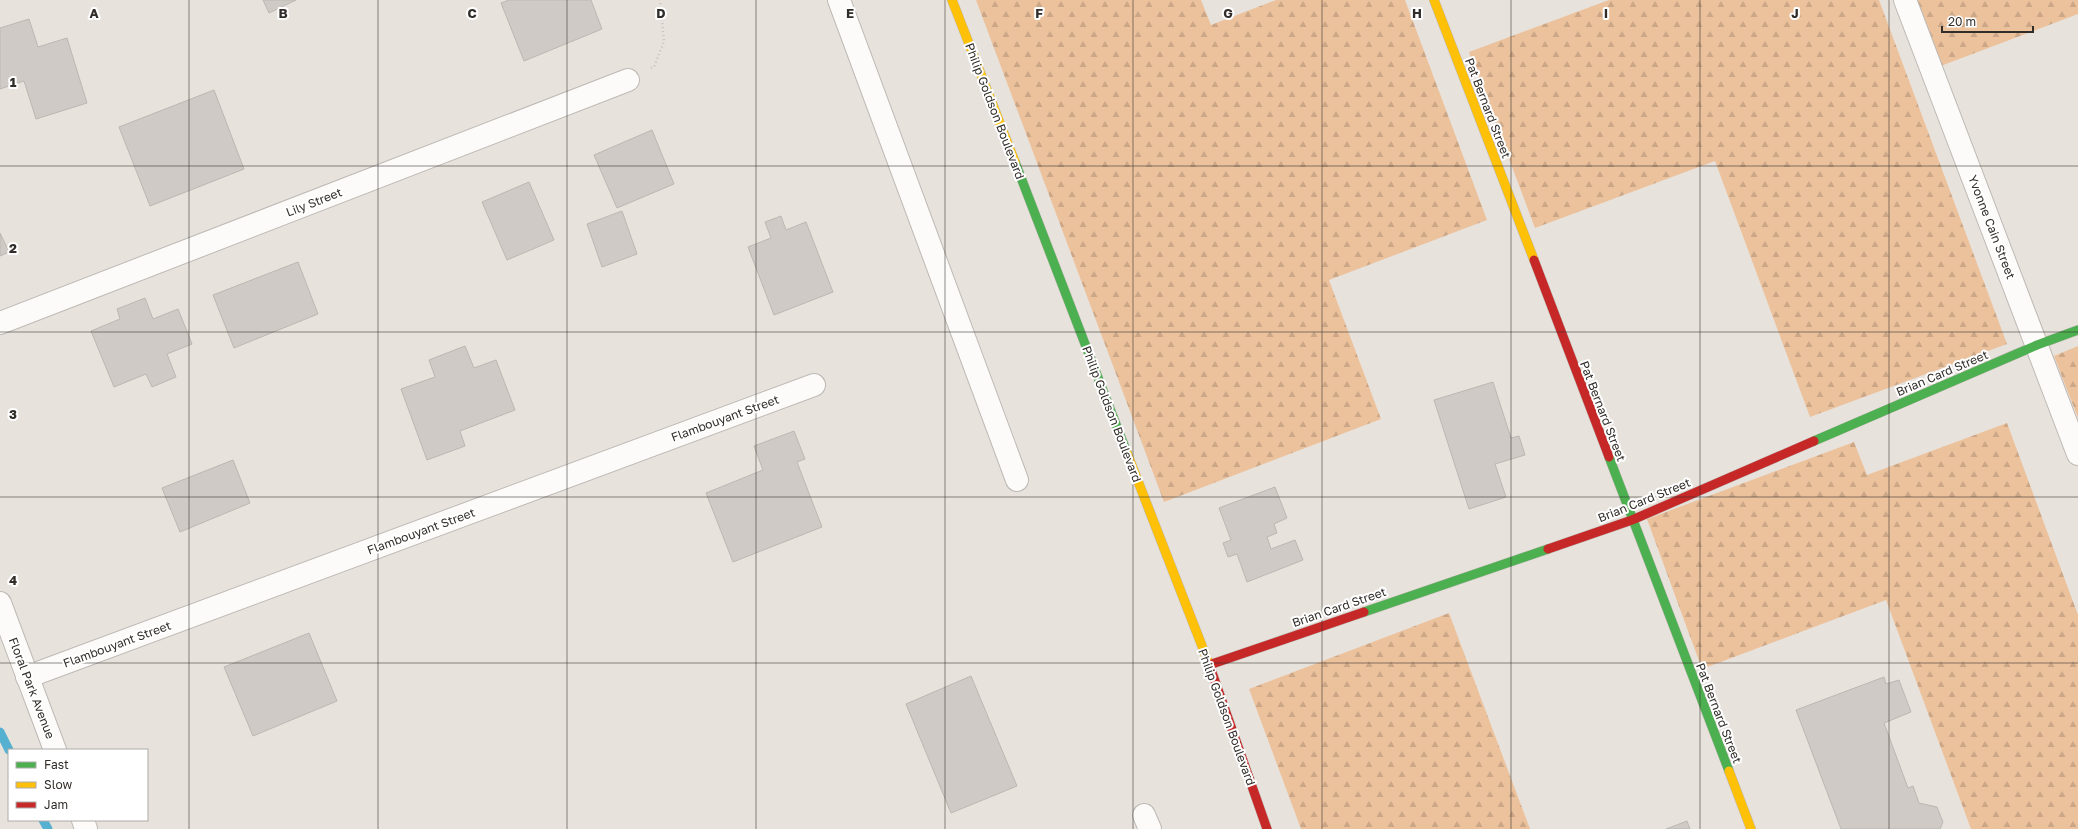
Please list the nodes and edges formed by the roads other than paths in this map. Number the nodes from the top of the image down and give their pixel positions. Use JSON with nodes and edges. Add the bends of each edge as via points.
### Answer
{"nodes":[{"id":1,"x":839,"y":0,"type":"edge"},
{"id":2,"x":952,"y":0,"type":"edge"},
{"id":3,"x":1434,"y":0,"type":"edge"},
{"id":4,"x":1905,"y":0,"type":"edge"},
{"id":5,"x":628,"y":80,"type":"road end"},
{"id":6,"x":0,"y":323,"type":"edge"},
{"id":7,"x":2078,"y":330,"type":"edge"},
{"id":8,"x":2037,"y":345,"type":"junction"},
{"id":9,"x":814,"y":385,"type":"dead end"},
{"id":10,"x":2078,"y":454,"type":"edge"},
{"id":11,"x":1017,"y":480,"type":"dead end"},
{"id":12,"x":1632,"y":520,"type":"junction"},
{"id":13,"x":0,"y":603,"type":"edge"},
{"id":14,"x":1209,"y":665,"type":"junction"},
{"id":15,"x":27,"y":677,"type":"junction"},
{"id":16,"x":55,"y":749,"type":"edge"},
{"id":17,"x":1267,"y":829,"type":"edge"},
{"id":18,"x":1751,"y":829,"type":"edge"}],
"edges":[{"from":1,"to":11,"type":"street"},
{"from":2,"to":14,"type":"street","name":"Philip Goldson Boulevard"},
{"from":3,"to":12,"type":"street","name":"Pat Bernard Street"},
{"from":4,"to":8,"type":"street","name":"Yvonne Cain Street"},
{"from":5,"to":6,"type":"street","name":"Lily Street"},
{"from":7,"to":8,"type":"street","name":"Brian Card Street"},
{"from":8,"to":10,"type":"street","name":"Yvonne Cain Street"},
{"from":8,"to":12,"type":"street","name":"Brian Card Street"},
{"from":9,"to":15,"type":"street","name":"Flambouyant Street"},
{"from":12,"to":14,"type":"street","name":"Brian Card Street"},
{"from":12,"to":18,"type":"street","name":"Pat Bernard Street"},
{"from":13,"to":15,"type":"street","name":"Floral Park Avenue"},
{"from":14,"to":17,"type":"street","name":"Philip Goldson Boulevard"},
{"from":15,"to":16,"type":"street","name":"Floral Park Avenue"}]}
